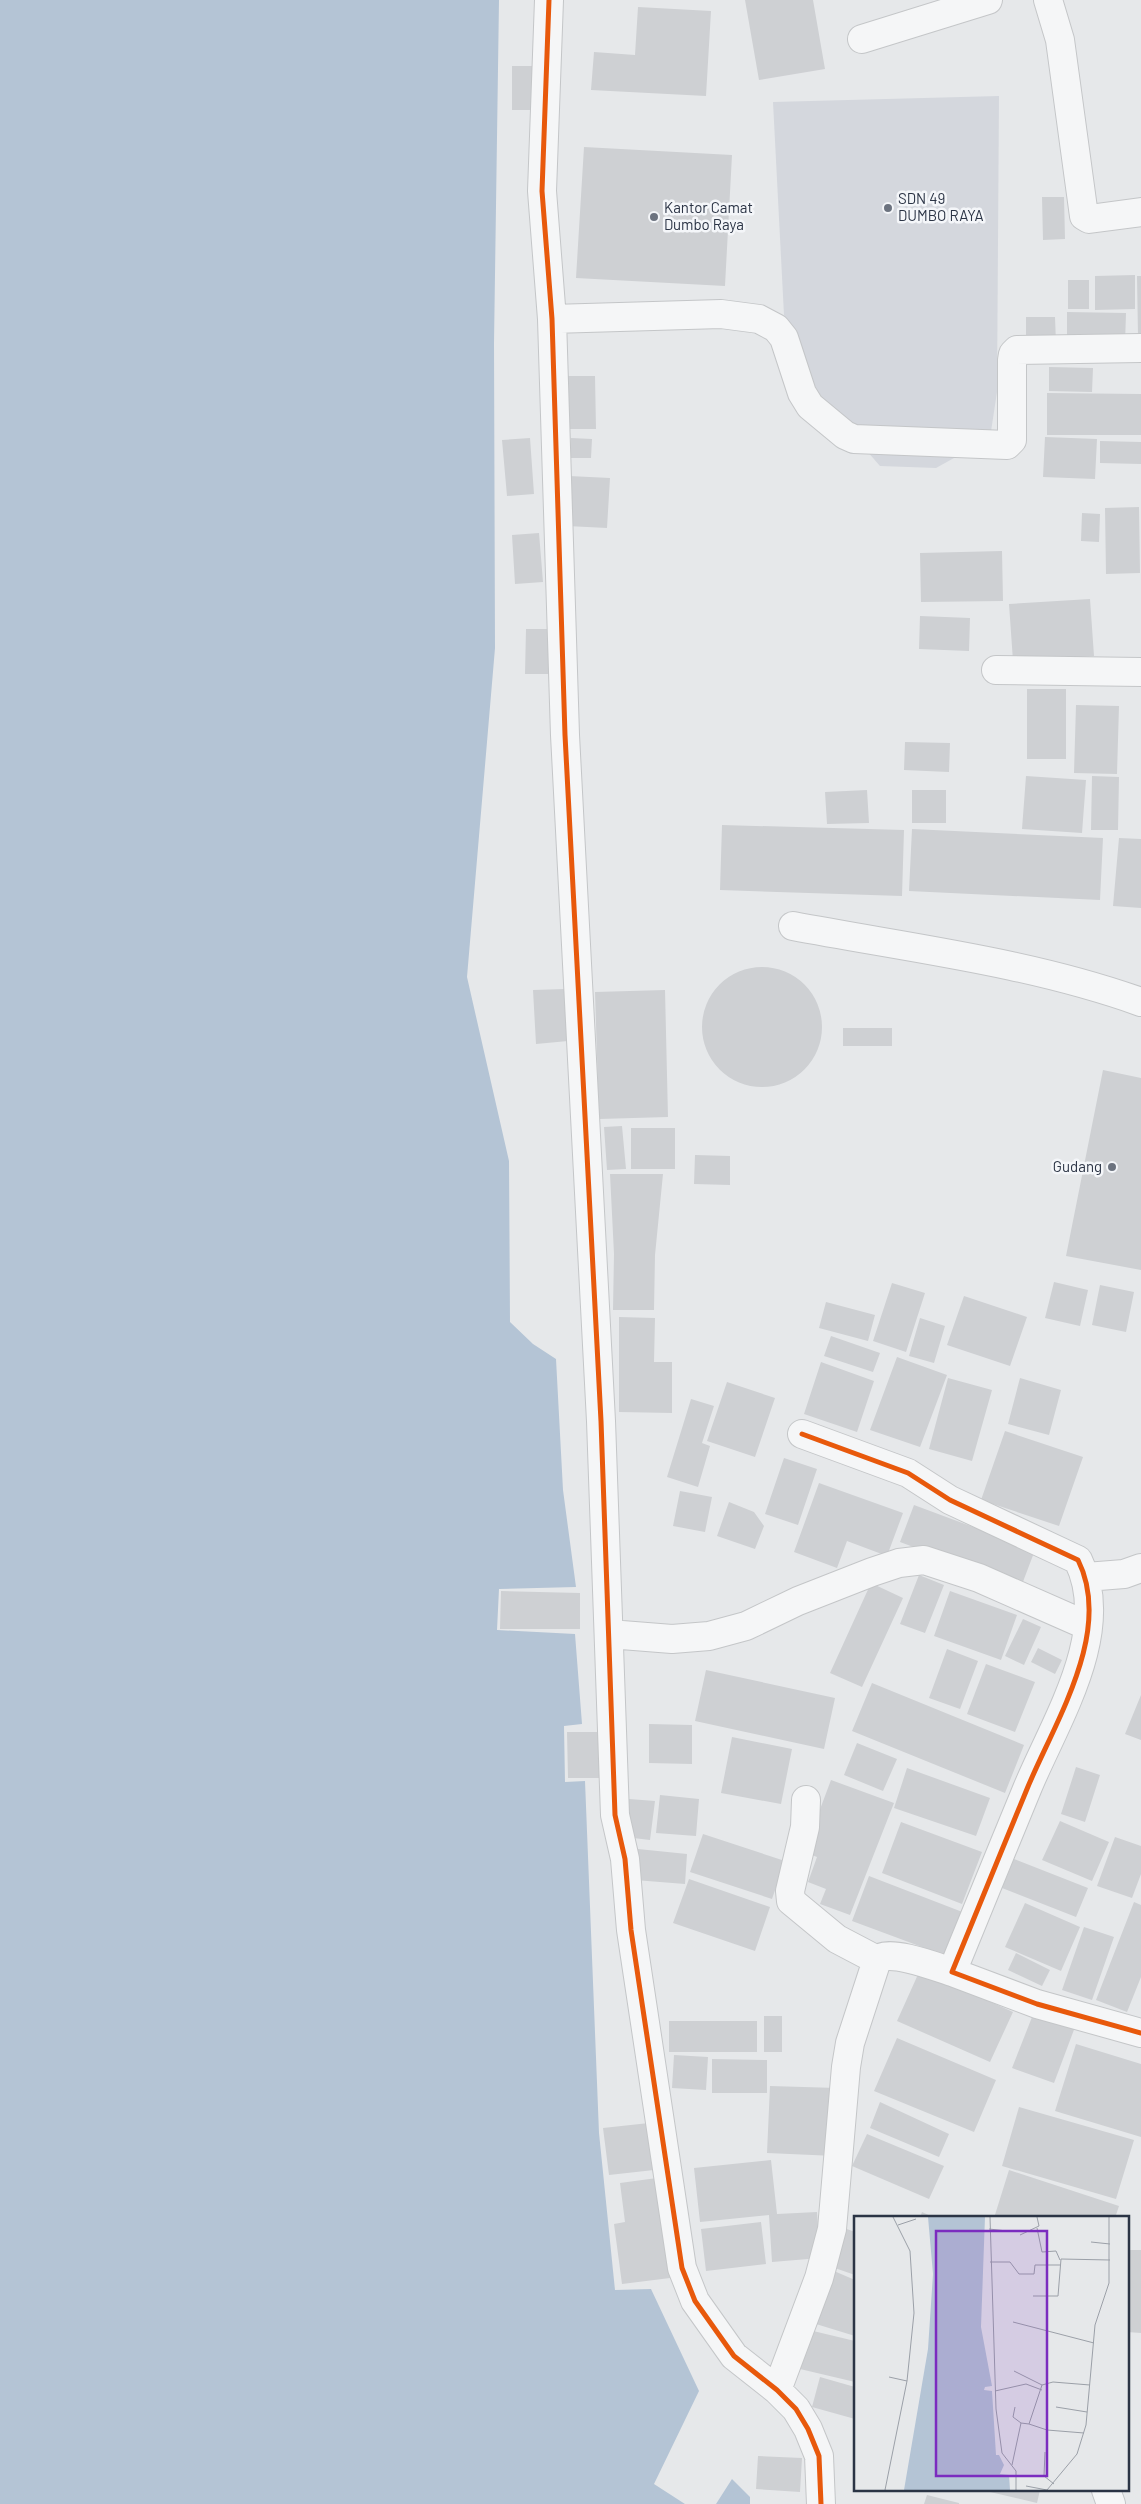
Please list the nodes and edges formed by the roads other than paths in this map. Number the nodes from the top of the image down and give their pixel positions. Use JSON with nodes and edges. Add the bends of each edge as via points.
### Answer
{"nodes":[{"id":1,"x":549,"y":0,"type":"edge"},
{"id":2,"x":988,"y":0,"type":"edge"},
{"id":3,"x":1048,"y":0,"type":"edge"},
{"id":4,"x":862,"y":39,"type":"dead end"},
{"id":5,"x":1141,"y":212,"type":"edge"},
{"id":6,"x":552,"y":318,"type":"junction"},
{"id":7,"x":1141,"y":348,"type":"edge"},
{"id":8,"x":996,"y":670,"type":"dead end"},
{"id":9,"x":1141,"y":672,"type":"edge"},
{"id":10,"x":793,"y":926,"type":"dead end"},
{"id":11,"x":1141,"y":1002,"type":"edge"},
{"id":12,"x":802,"y":1434,"type":"dead end"},
{"id":13,"x":1141,"y":1568,"type":"edge"},
{"id":14,"x":1086,"y":1577,"type":"junction"},
{"id":15,"x":1088,"y":1626,"type":"junction"},
{"id":16,"x":608,"y":1634,"type":"junction"},
{"id":17,"x":806,"y":1800,"type":"dead end"},
{"id":18,"x":877,"y":1960,"type":"junction"},
{"id":19,"x":952,"y":1972,"type":"junction"},
{"id":20,"x":1141,"y":2034,"type":"edge"},
{"id":21,"x":777,"y":2390,"type":"junction"},
{"id":22,"x":1107,"y":2492,"type":"edge"},
{"id":23,"x":821,"y":2504,"type":"edge"},
{"id":24,"x":1111,"y":2504,"type":"edge"}],
"edges":[{"from":1,"to":6,"type":"street","via":[[542,191]]},
{"from":2,"to":4,"type":"street"},
{"from":3,"to":5,"type":"street","via":[[1060,40],[1084,216],[1089,219]]},
{"from":6,"to":7,"type":"street","via":[[721,314],[758,318],[776,328],[784,338],[802,393],[810,406],[854,439],[1007,445],[1012,440],[1012,360],[1017,350]]},
{"from":6,"to":16,"type":"street","via":[[565,734],[601,1421]]},
{"from":8,"to":9,"type":"street"},
{"from":10,"to":11,"type":"street","via":[[1022,969],[1090,984]]},
{"from":12,"to":14,"type":"street","via":[[908,1474],[950,1500],[1078,1560]]},
{"from":13,"to":14,"type":"street","via":[[1124,1574]]},
{"from":14,"to":15,"type":"street"},
{"from":15,"to":16,"type":"street","via":[[979,1578],[924,1560],[881,1569],[798,1601],[746,1626],[709,1636],[672,1639]]},
{"from":15,"to":19,"type":"street","via":[[1070,1696],[1029,1783]]},
{"from":16,"to":21,"type":"street","via":[[615,1815],[625,1859],[631,1930],[682,2268],[695,2301],[734,2356]]},
{"from":17,"to":18,"type":"street","via":[[805,1828],[790,1891],[791,1901],[837,1939]]},
{"from":18,"to":19,"type":"street","via":[[894,1955]]},
{"from":18,"to":21,"type":"street","via":[[850,2043],[846,2066],[832,2229],[826,2257]]},
{"from":19,"to":20,"type":"street","via":[[1037,2004]]},
{"from":21,"to":23,"type":"street","via":[[796,2409],[819,2456]]},
{"from":22,"to":24,"type":"street"}]}
